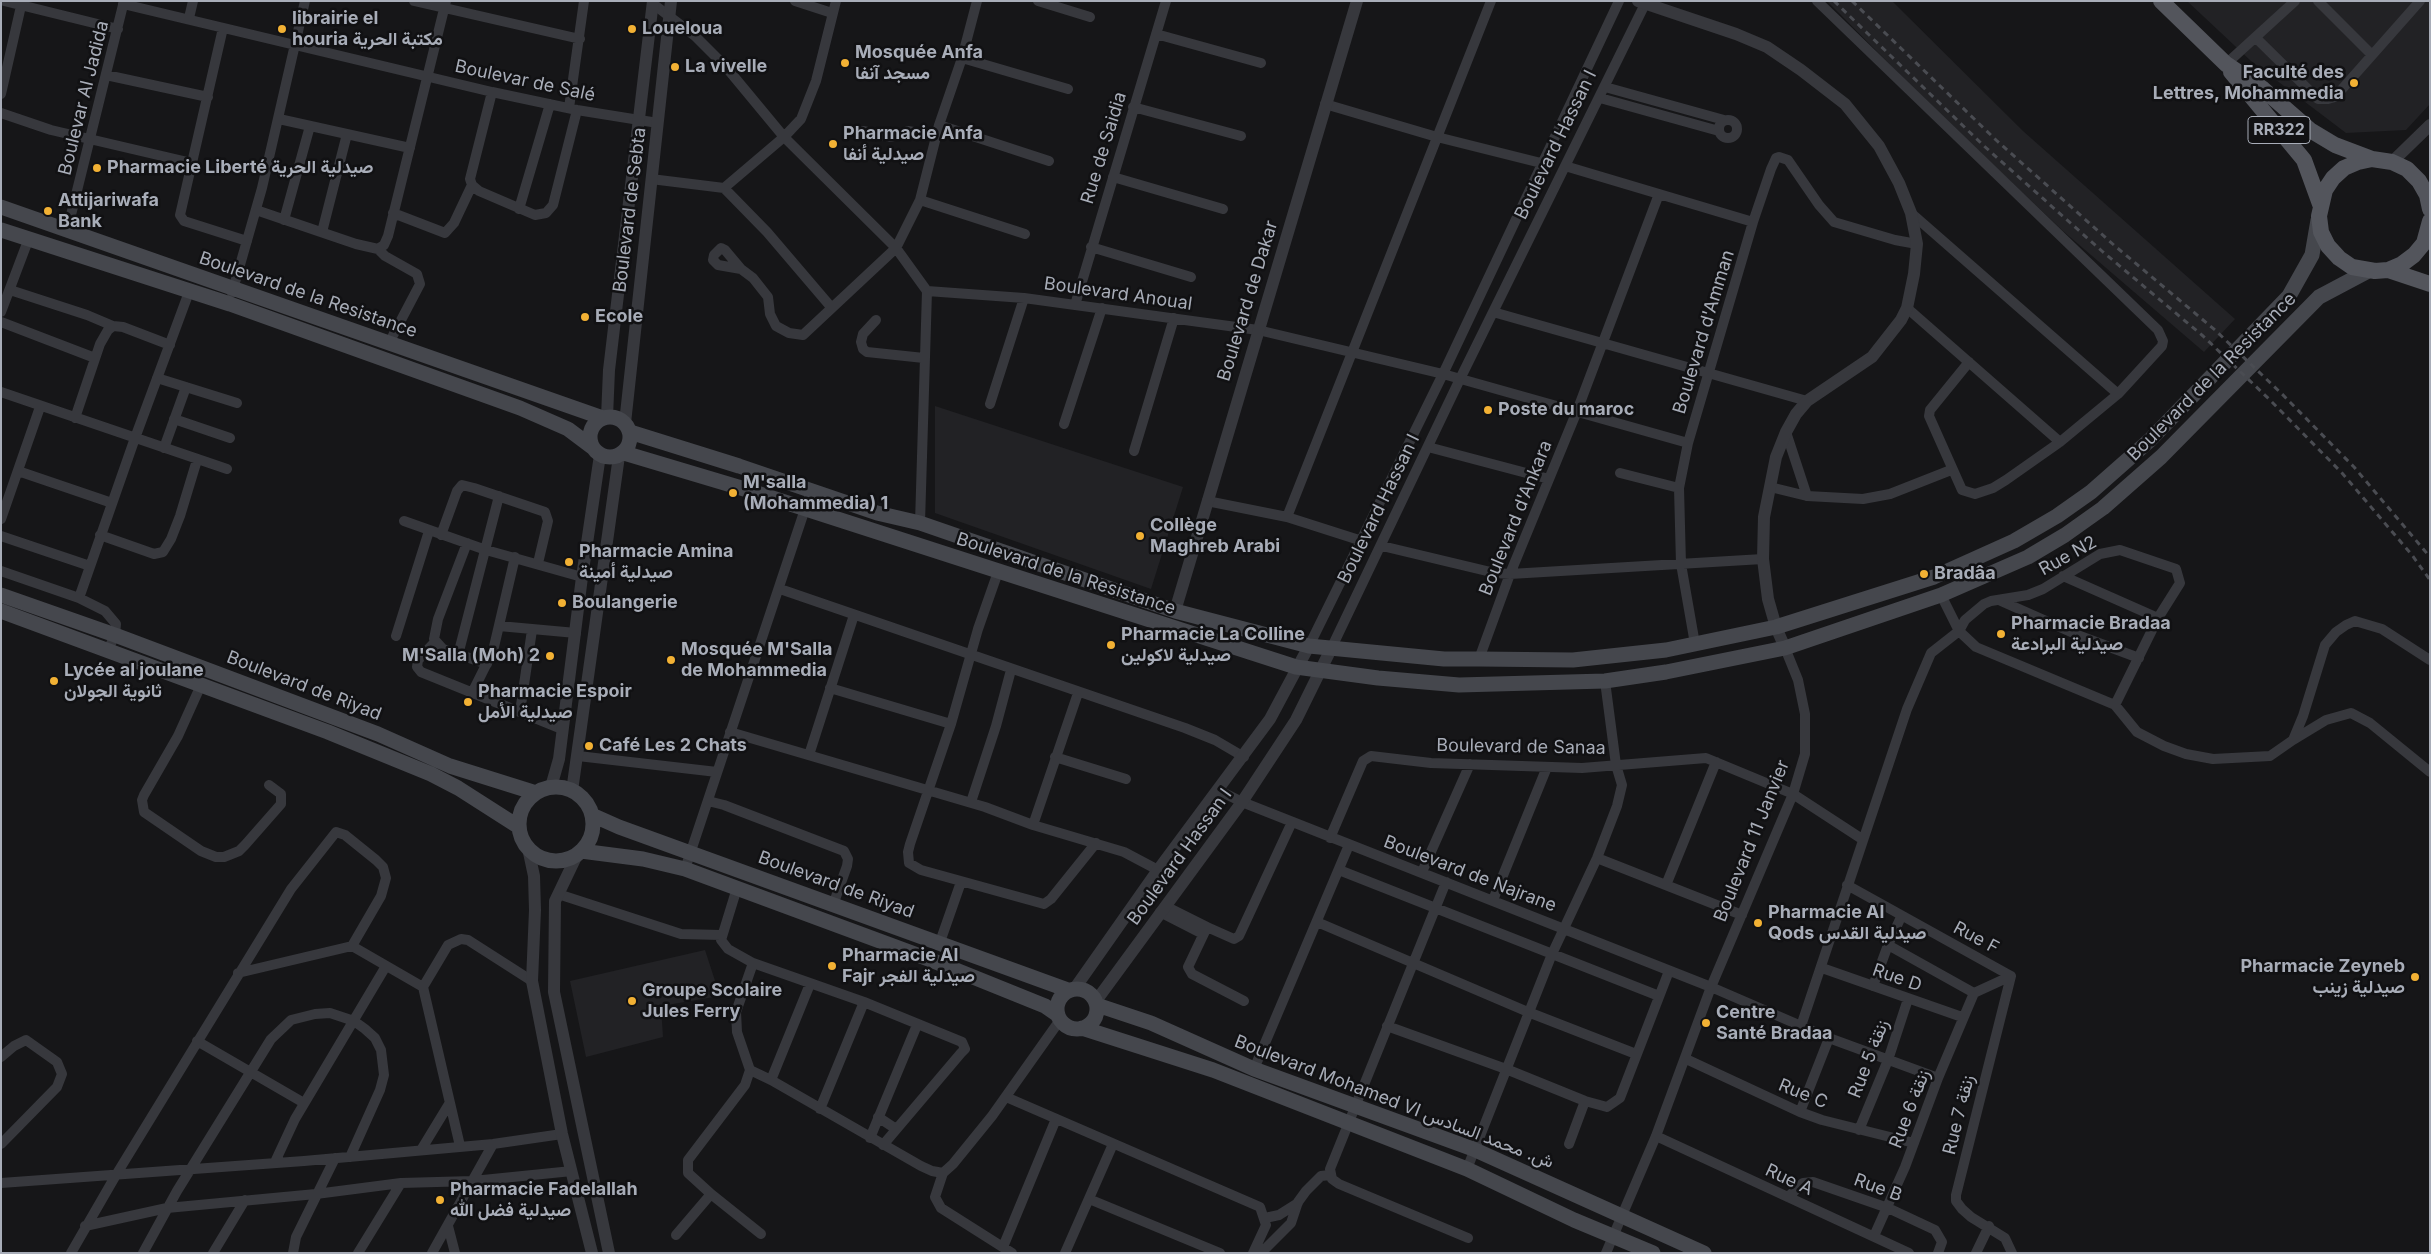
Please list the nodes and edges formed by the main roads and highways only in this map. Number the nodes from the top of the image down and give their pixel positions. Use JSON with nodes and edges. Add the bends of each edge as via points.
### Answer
{"nodes":[{"id":1,"x":2162,"y":1,"type":"edge"},
{"id":2,"x":2226,"y":64,"type":"junction"},
{"id":3,"x":2372,"y":159,"type":"junction"},
{"id":4,"x":2429,"y":198,"type":"edge"},
{"id":5,"x":1,"y":207,"type":"edge"},
{"id":6,"x":2319,"y":210,"type":"junction"},
{"id":7,"x":2430,"y":222,"type":"edge"},
{"id":8,"x":1,"y":230,"type":"edge"},
{"id":9,"x":2388,"y":270,"type":"junction"},
{"id":10,"x":2368,"y":271,"type":"junction"},
{"id":11,"x":2430,"y":284,"type":"edge"},
{"id":12,"x":605,"y":418,"type":"junction"},
{"id":13,"x":628,"y":428,"type":"junction"},
{"id":14,"x":596,"y":451,"type":"junction"},
{"id":15,"x":622,"y":455,"type":"junction"},
{"id":16,"x":1,"y":595,"type":"edge"},
{"id":17,"x":1,"y":611,"type":"edge"},
{"id":18,"x":536,"y":793,"type":"junction"},
{"id":19,"x":592,"y":815,"type":"junction"},
{"id":20,"x":519,"y":827,"type":"junction"},
{"id":21,"x":579,"y":853,"type":"junction"},
{"id":22,"x":1071,"y":989,"type":"junction"},
{"id":23,"x":1096,"y":1003,"type":"junction"},
{"id":24,"x":1059,"y":1017,"type":"junction"},
{"id":25,"x":1082,"y":1028,"type":"junction"},
{"id":26,"x":1653,"y":1253,"type":"edge"},
{"id":27,"x":1704,"y":1253,"type":"edge"}],
"edges":[{"from":1,"to":2,"type":"main road","number":"RR322"},
{"from":2,"to":3,"type":"main road","number":"RR322","via":[[2263,89],[2324,140]]},
{"from":2,"to":6,"type":"main road","number":"RR322","via":[[2304,160]]},
{"from":3,"to":4,"type":"main road","number":"RR322","via":[[2392,162],[2407,169]]},
{"from":3,"to":6,"type":"main road","number":"RR322","via":[[2344,168],[2333,178],[2325,190]]},
{"from":5,"to":12,"type":"main road","name":"Boulevard de la Resistance"},
{"from":6,"to":10,"type":"main road","number":"RR322","via":[[2321,232],[2328,246],[2352,267]]},
{"from":6,"to":13,"type":"main road","name":"Boulevard de la Resistance","via":[[2312,255],[2289,296],[2150,440],[2091,492],[2057,516],[2014,541],[1952,570],[1776,627],[1666,650],[1573,660],[1479,659],[1309,646],[1175,611],[920,523],[877,513]]},
{"from":7,"to":9,"type":"main road","number":"RR322","via":[[2424,243],[2414,255]]},
{"from":8,"to":14,"type":"main road","name":"Boulevard de la Resistance","via":[[230,304],[520,408],[568,429]]},
{"from":9,"to":10,"type":"main road","number":"RR322"},
{"from":9,"to":11,"type":"main road","number":"RR322"},
{"from":10,"to":15,"type":"main road","name":"Boulevard de la Resistance","via":[[2324,294],[2303,311],[2223,397],[2161,457],[2103,508],[2028,557],[1941,596],[1785,648],[1605,681],[1459,685],[1296,667],[806,510]]},
{"from":12,"to":13,"type":"main road","via":[[620,419]]},
{"from":12,"to":14,"type":"main road","via":[[592,428],[590,440]]},
{"from":13,"to":15,"type":"main road","via":[[630,444]]},
{"from":14,"to":15,"type":"main road","via":[[613,458]]},
{"from":16,"to":18,"type":"main road","name":"Boulevard de Riyad","via":[[378,734],[450,766]]},
{"from":17,"to":20,"type":"main road","name":"Boulevard de Riyad","via":[[328,732],[430,774]]},
{"from":18,"to":19,"type":"main road","via":[[551,787],[572,791],[588,805]]},
{"from":18,"to":20,"type":"main road","via":[[524,804]]},
{"from":19,"to":21,"type":"main road","via":[[592,834]]},
{"from":19,"to":22,"type":"main road","name":"Boulevard de Riyad"},
{"from":20,"to":21,"type":"main road","via":[[522,838],[536,857],[562,861]]},
{"from":21,"to":24,"type":"main road","name":"Boulevard de Riyad","via":[[643,859],[685,869],[931,960],[1046,1006]]},
{"from":22,"to":23,"type":"main road","via":[[1087,992]]},
{"from":22,"to":24,"type":"main road","via":[[1057,1003]]},
{"from":23,"to":25,"type":"main road","via":[[1096,1015],[1090,1024]]},
{"from":23,"to":27,"type":"main road","name":"Boulevard Mohamed VI ش. محمد السادس","via":[[1151,1023],[1254,1069],[1473,1149]]},
{"from":24,"to":25,"type":"main road","via":[[1072,1028]]},
{"from":25,"to":26,"type":"main road","name":"Boulevard Mohamed VI ش. محمد السادس","via":[[1213,1070],[1467,1169]]}]}
